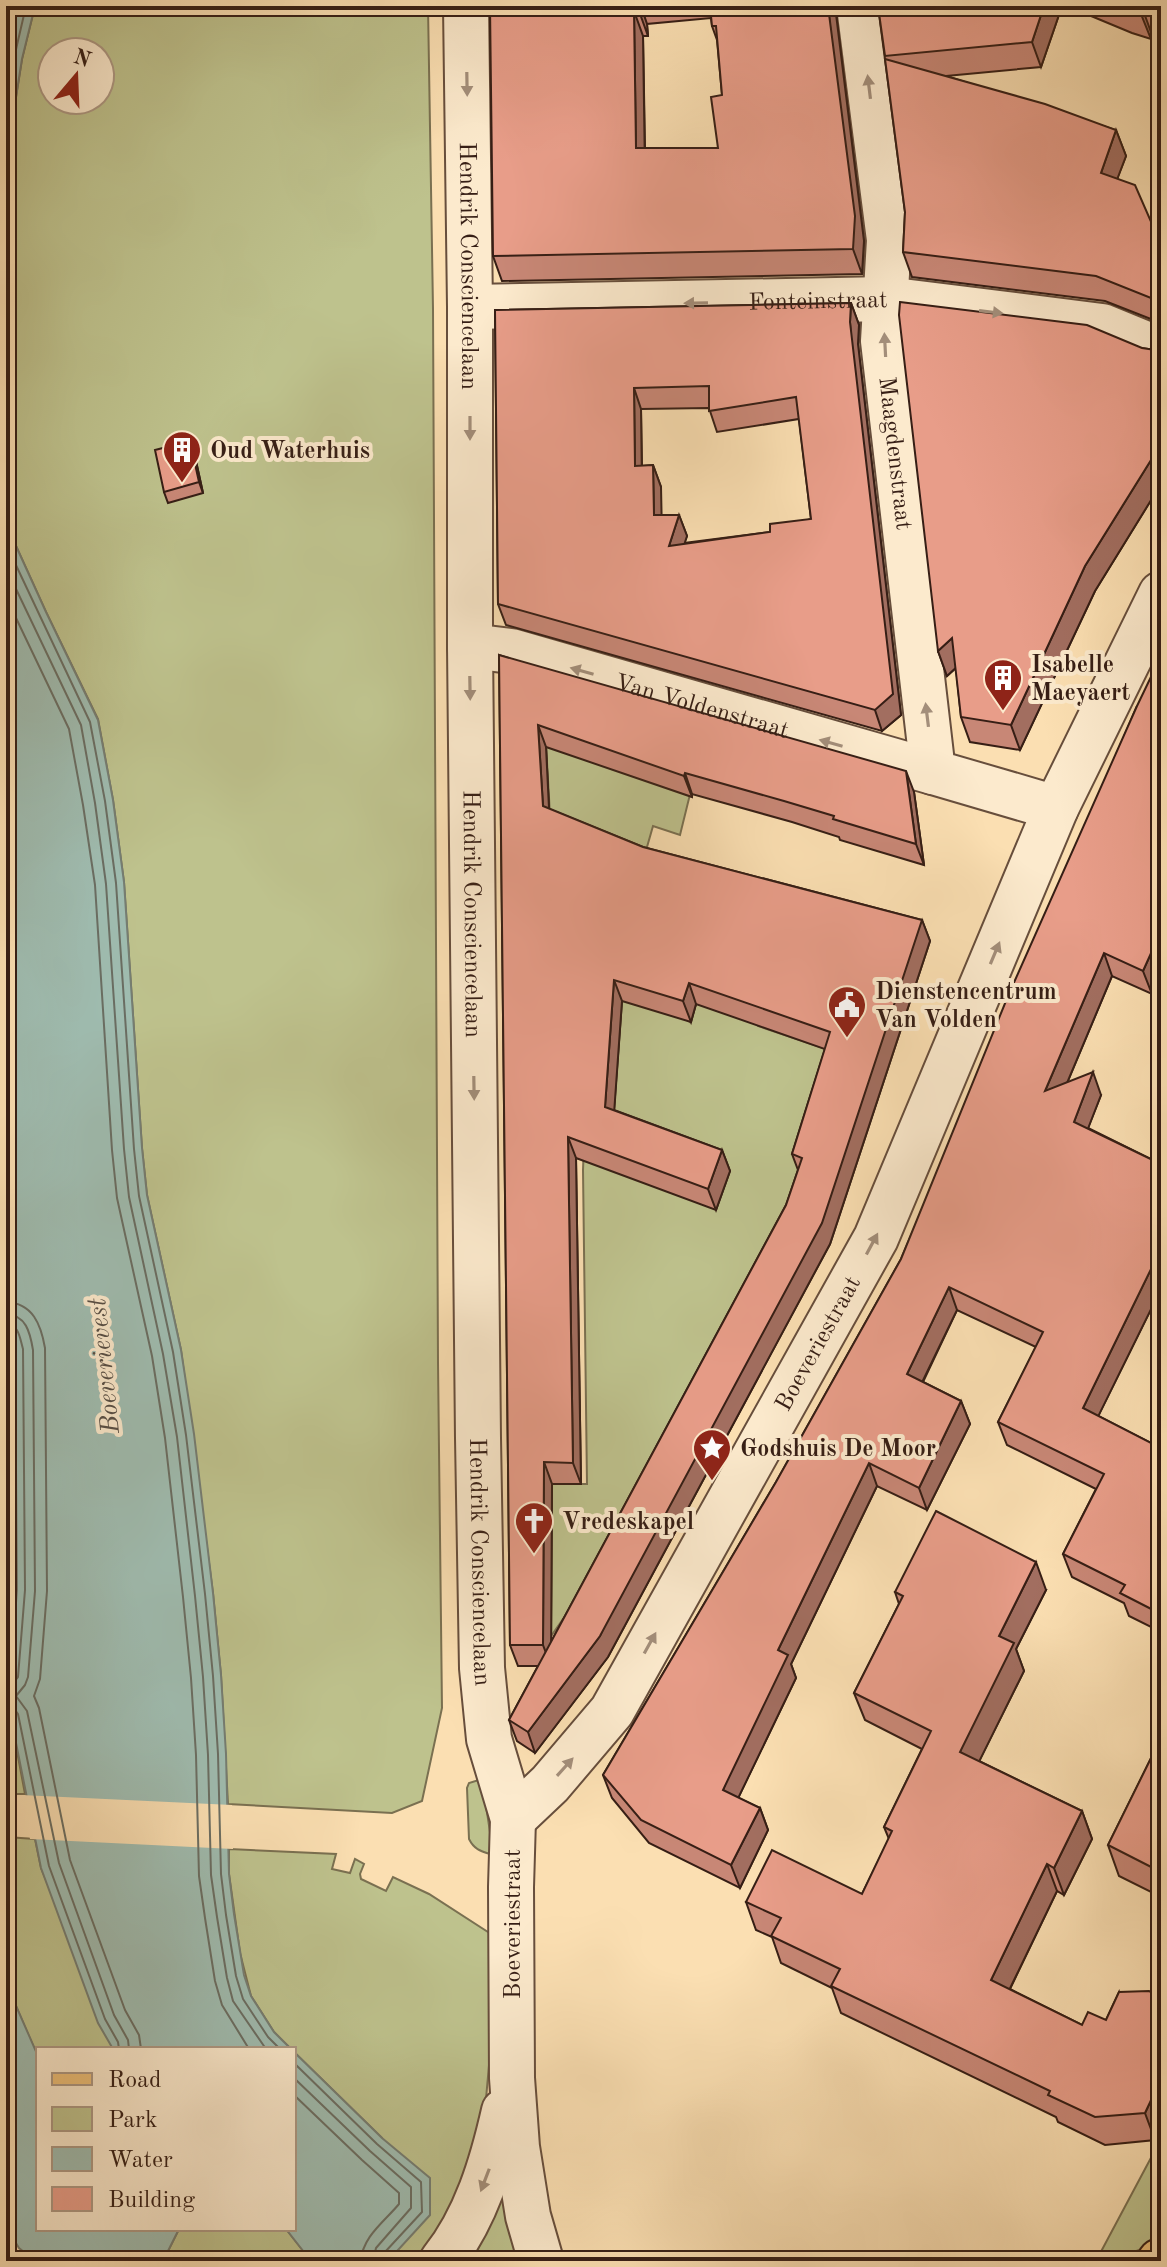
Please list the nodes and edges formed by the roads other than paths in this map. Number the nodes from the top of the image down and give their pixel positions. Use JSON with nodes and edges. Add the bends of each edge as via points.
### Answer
{"nodes":[{"id":1,"x":466,"y":6,"type":"edge"},
{"id":2,"x":859,"y":6,"type":"edge"},
{"id":3,"x":886,"y":299,"type":"junction"},
{"id":4,"x":470,"y":307,"type":"junction"},
{"id":5,"x":1161,"y":350,"type":"edge"},
{"id":6,"x":1161,"y":594,"type":"edge"},
{"id":7,"x":470,"y":646,"type":"junction"},
{"id":8,"x":933,"y":772,"type":"junction"},
{"id":9,"x":1056,"y":808,"type":"junction"},
{"id":10,"x":513,"y":1819,"type":"junction"},
{"id":11,"x":512,"y":2078,"type":"junction"},
{"id":12,"x":442,"y":2261,"type":"edge"},
{"id":13,"x":541,"y":2261,"type":"edge"}],
"edges":[{"from":1,"to":4,"type":"street","name":"Hendrik Consciencelaan","one_way":true},
{"from":3,"to":2,"type":"street","name":"Maagdenstraat","one_way":true,"via":[[889,240]]},
{"from":3,"to":4,"type":"street","name":"Fonteinstraat","one_way":true},
{"from":3,"to":5,"type":"street","name":"Fonteinstraat","one_way":true,"via":[[1102,326]]},
{"from":8,"to":3,"type":"street","name":"Maagdenstraat","one_way":true,"via":[[883,341]]},
{"from":4,"to":7,"type":"street","name":"Hendrik Consciencelaan","one_way":true},
{"from":6,"to":9,"type":"street","name":"Boeveriestraat"},
{"from":8,"to":7,"type":"street","name":"Van Voldenstraat","one_way":true,"via":[[511,651]]},
{"from":7,"to":10,"type":"street","name":"Hendrik Consciencelaan","one_way":true,"via":[[482,1668],[489,1739]]},
{"from":8,"to":9,"type":"street"},
{"from":10,"to":9,"type":"street","name":"Boeveriestraat","one_way":true,"via":[[612,1711],[876,1238]]},
{"from":10,"to":11,"type":"street","name":"Boeveriestraat"},
{"from":11,"to":12,"type":"street","name":"Boeveriestraat","one_way":true,"via":[[489,2172]]},
{"from":11,"to":13,"type":"street","name":"Boeveriestraat","via":[[519,2161]]}]}
